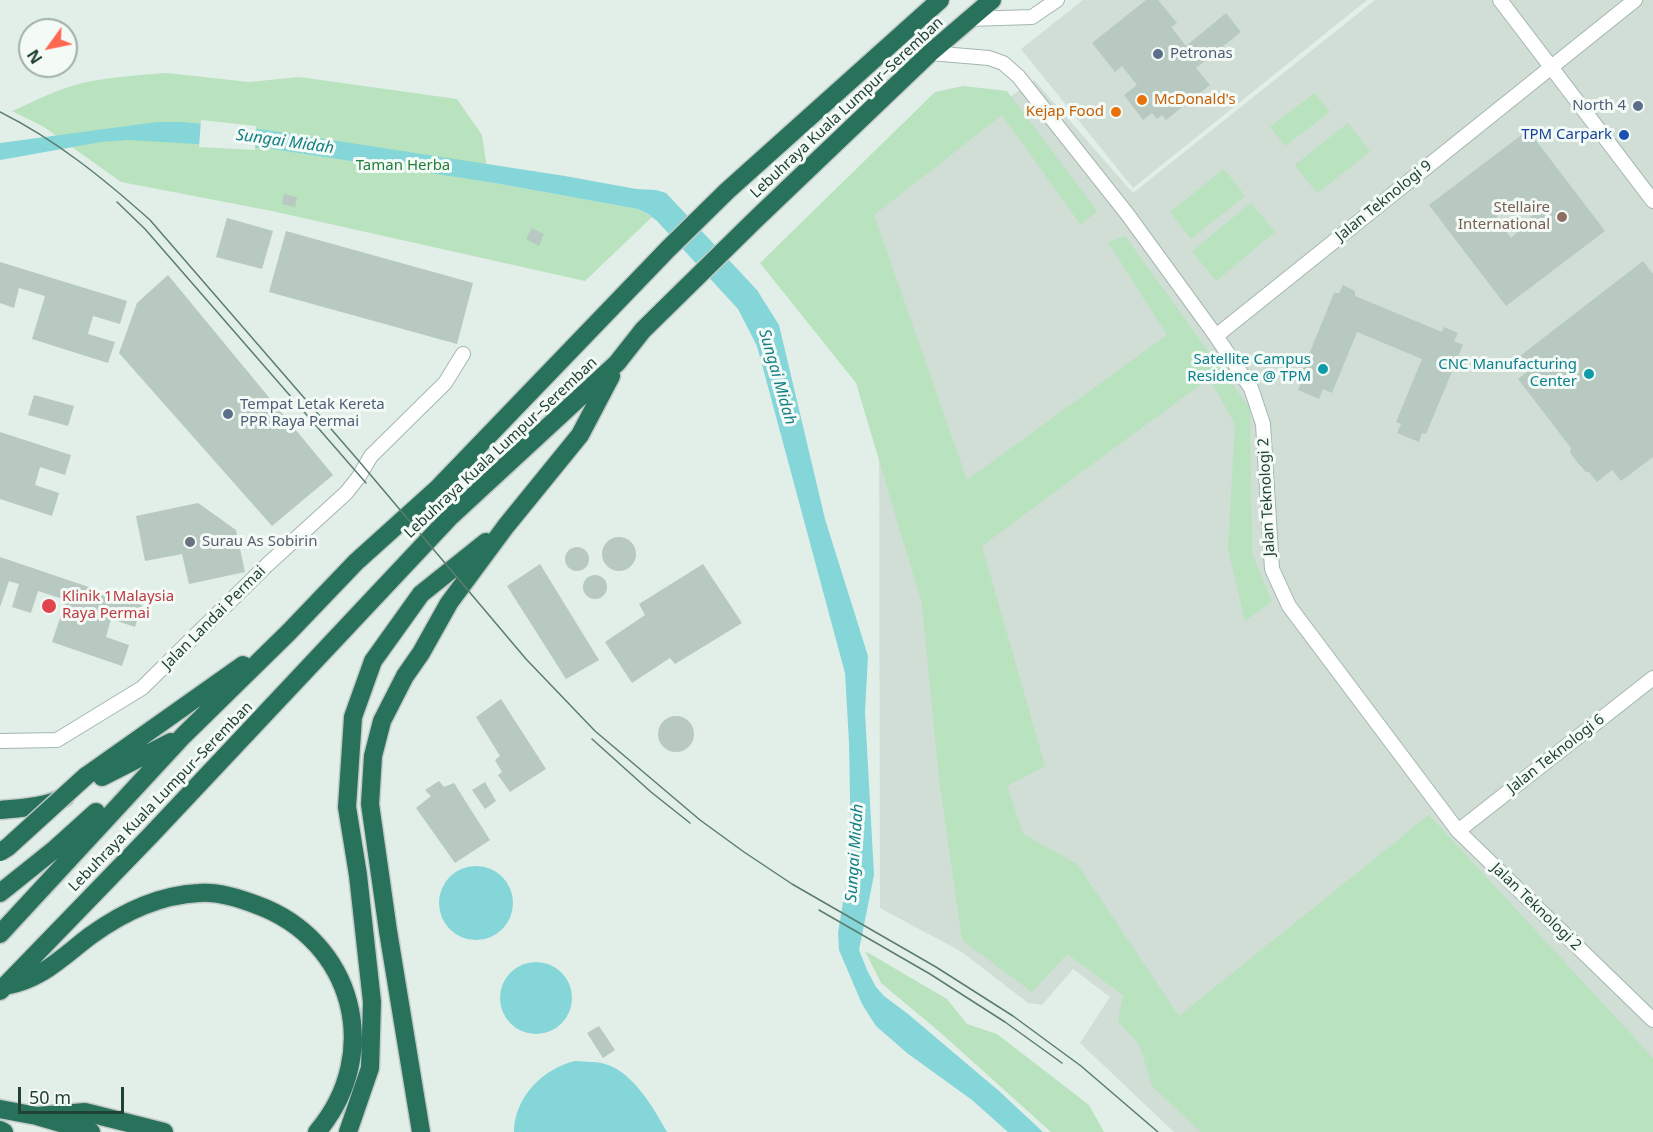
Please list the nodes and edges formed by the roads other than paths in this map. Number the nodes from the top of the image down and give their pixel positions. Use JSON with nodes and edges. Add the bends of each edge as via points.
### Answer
{"nodes":[{"id":1,"x":939,"y":0,"type":"edge"},
{"id":2,"x":992,"y":0,"type":"edge"},
{"id":3,"x":1057,"y":0,"type":"edge"},
{"id":4,"x":1500,"y":0,"type":"edge"},
{"id":5,"x":1635,"y":0,"type":"edge"},
{"id":6,"x":969,"y":19,"type":"junction"},
{"id":7,"x":930,"y":53,"type":"junction"},
{"id":8,"x":1551,"y":67,"type":"junction"},
{"id":9,"x":1653,"y":201,"type":"edge"},
{"id":10,"x":1216,"y":336,"type":"junction"},
{"id":11,"x":463,"y":354,"type":"dead end"},
{"id":12,"x":617,"y":363,"type":"junction"},
{"id":13,"x":506,"y":526,"type":"junction"},
{"id":14,"x":289,"y":632,"type":"junction"},
{"id":15,"x":1653,"y":678,"type":"edge"},
{"id":16,"x":183,"y":736,"type":"junction"},
{"id":17,"x":0,"y":741,"type":"edge"},
{"id":18,"x":131,"y":791,"type":"junction"},
{"id":19,"x":0,"y":810,"type":"edge"},
{"id":20,"x":1458,"y":831,"type":"junction"},
{"id":21,"x":0,"y":852,"type":"edge"},
{"id":22,"x":0,"y":894,"type":"edge"},
{"id":23,"x":0,"y":934,"type":"edge"},
{"id":24,"x":2,"y":988,"type":"edge"},
{"id":25,"x":1653,"y":1020,"type":"edge"},
{"id":26,"x":0,"y":1109,"type":"edge"},
{"id":27,"x":37,"y":1116,"type":"junction"},
{"id":28,"x":0,"y":1130,"type":"edge"},
{"id":29,"x":4,"y":1132,"type":"edge"},
{"id":30,"x":91,"y":1132,"type":"edge"},
{"id":31,"x":164,"y":1132,"type":"edge"},
{"id":32,"x":317,"y":1132,"type":"edge"},
{"id":33,"x":348,"y":1132,"type":"edge"},
{"id":34,"x":421,"y":1132,"type":"edge"}],
"edges":[{"from":1,"to":14,"type":"highway","name":"Lebuhraya Kuala Lumpur–Seremban","via":[[727,191],[437,489],[356,562]]},
{"from":2,"to":6,"type":"highway","name":"Lebuhraya Kuala Lumpur–Seremban"},
{"from":3,"to":6,"type":"street","via":[[1032,17]]},
{"from":4,"to":8,"type":"street"},
{"from":5,"to":8,"type":"street","name":"Jalan Teknologi 9"},
{"from":6,"to":7,"type":"highway","name":"Lebuhraya Kuala Lumpur–Seremban"},
{"from":7,"to":10,"type":"street","name":"Jalan Teknologi 2","via":[[988,58],[1003,63],[1018,76],[1128,215]]},
{"from":7,"to":12,"type":"highway","name":"Lebuhraya Kuala Lumpur–Seremban","via":[[663,309]]},
{"from":8,"to":9,"type":"street"},
{"from":8,"to":10,"type":"street","name":"Jalan Teknologi 9"},
{"from":10,"to":20,"type":"street","name":"Jalan Teknologi 2","via":[[1251,388],[1263,424],[1272,569],[1288,606]]},
{"from":11,"to":17,"type":"street","name":"Jalan Landai Permai","via":[[446,383],[371,456],[346,493],[142,688],[57,740]]},
{"from":12,"to":13,"type":"highway","via":[[580,435]]},
{"from":12,"to":24,"type":"highway","name":"Lebuhraya Kuala Lumpur–Seremban","via":[[449,518],[151,836]]},
{"from":13,"to":33,"type":"highway","via":[[421,594],[373,661],[353,717],[348,807],[372,1002],[370,1068]]},
{"from":13,"to":34,"type":"highway","via":[[449,603],[405,676],[382,721],[373,756],[370,804]]},
{"from":14,"to":16,"type":"highway","name":"Lebuhraya Kuala Lumpur–Seremban"},
{"from":14,"to":21,"type":"highway","bridge":true,"via":[[86,776]]},
{"from":15,"to":20,"type":"street","name":"Jalan Teknologi 6"},
{"from":16,"to":18,"type":"highway","name":"Lebuhraya Kuala Lumpur–Seremban"},
{"from":16,"to":19,"type":"highway","via":[[56,801]]},
{"from":18,"to":22,"type":"highway","via":[[100,808]]},
{"from":18,"to":23,"type":"highway","name":"Lebuhraya Kuala Lumpur–Seremban"},
{"from":20,"to":25,"type":"street","name":"Jalan Teknologi 2"},
{"from":24,"to":32,"type":"highway","via":[[30,980],[117,918],[161,899],[202,892],[266,908],[301,930],[319,948],[343,987],[350,1007],[354,1048],[350,1072],[344,1091]]},
{"from":26,"to":27,"type":"highway"},
{"from":27,"to":30,"type":"highway"},
{"from":27,"to":31,"type":"highway","via":[[85,1112]]},
{"from":28,"to":29,"type":"highway"}]}
